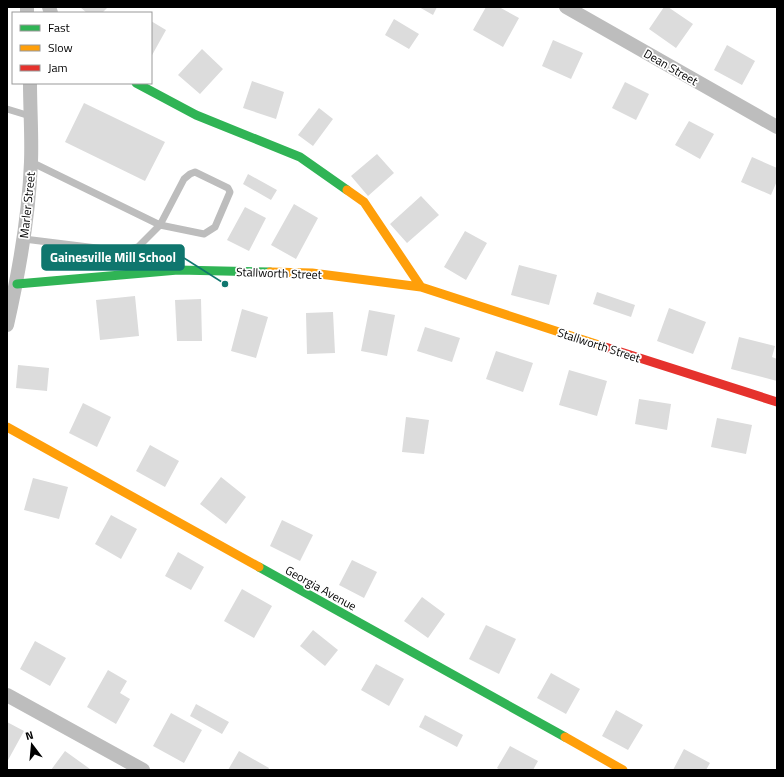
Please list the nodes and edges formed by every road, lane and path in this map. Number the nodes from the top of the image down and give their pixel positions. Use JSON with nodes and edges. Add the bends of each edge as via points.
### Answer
{"nodes":[{"id":1,"x":566,"y":7,"type":"edge"},
{"id":2,"x":30,"y":84,"type":"edge"},
{"id":3,"x":138,"y":84,"type":"edge"},
{"id":4,"x":7,"y":109,"type":"edge"},
{"id":5,"x":30,"y":116,"type":"junction"},
{"id":6,"x":777,"y":127,"type":"edge"},
{"id":7,"x":31,"y":162,"type":"junction"},
{"id":8,"x":160,"y":225,"type":"junction"},
{"id":9,"x":24,"y":239,"type":"junction"},
{"id":10,"x":16,"y":284,"type":"junction"},
{"id":11,"x":421,"y":287,"type":"junction"},
{"id":12,"x":7,"y":325,"type":"edge"},
{"id":13,"x":777,"y":402,"type":"edge"},
{"id":14,"x":7,"y":427,"type":"edge"},
{"id":15,"x":7,"y":695,"type":"edge"},
{"id":16,"x":142,"y":770,"type":"edge"},
{"id":17,"x":623,"y":770,"type":"edge"}],
"edges":[{"from":1,"to":6,"type":"street","name":"Dean Street"},
{"from":2,"to":5,"type":"street","name":"Marler Street"},
{"from":3,"to":11,"type":"street","via":[[196,115],[300,157],[364,202]]},
{"from":4,"to":5,"type":"lane"},
{"from":5,"to":7,"type":"street","name":"Marler Street"},
{"from":7,"to":8,"type":"lane"},
{"from":7,"to":9,"type":"street","name":"Marler Street"},
{"from":8,"to":8,"type":"lane","via":[[204,234],[215,227],[230,192],[228,188],[195,172],[190,174],[184,179]]},
{"from":8,"to":9,"type":"lane","via":[[138,248],[121,251]]},
{"from":9,"to":10,"type":"street","name":"Marler Street"},
{"from":10,"to":11,"type":"street","name":"Stallworth Street","via":[[178,270],[312,273]]},
{"from":10,"to":12,"type":"street","name":"Marler Street"},
{"from":11,"to":13,"type":"street","name":"Stallworth Street"},
{"from":14,"to":17,"type":"street","name":"Georgia Avenue"},
{"from":15,"to":16,"type":"street"}]}
